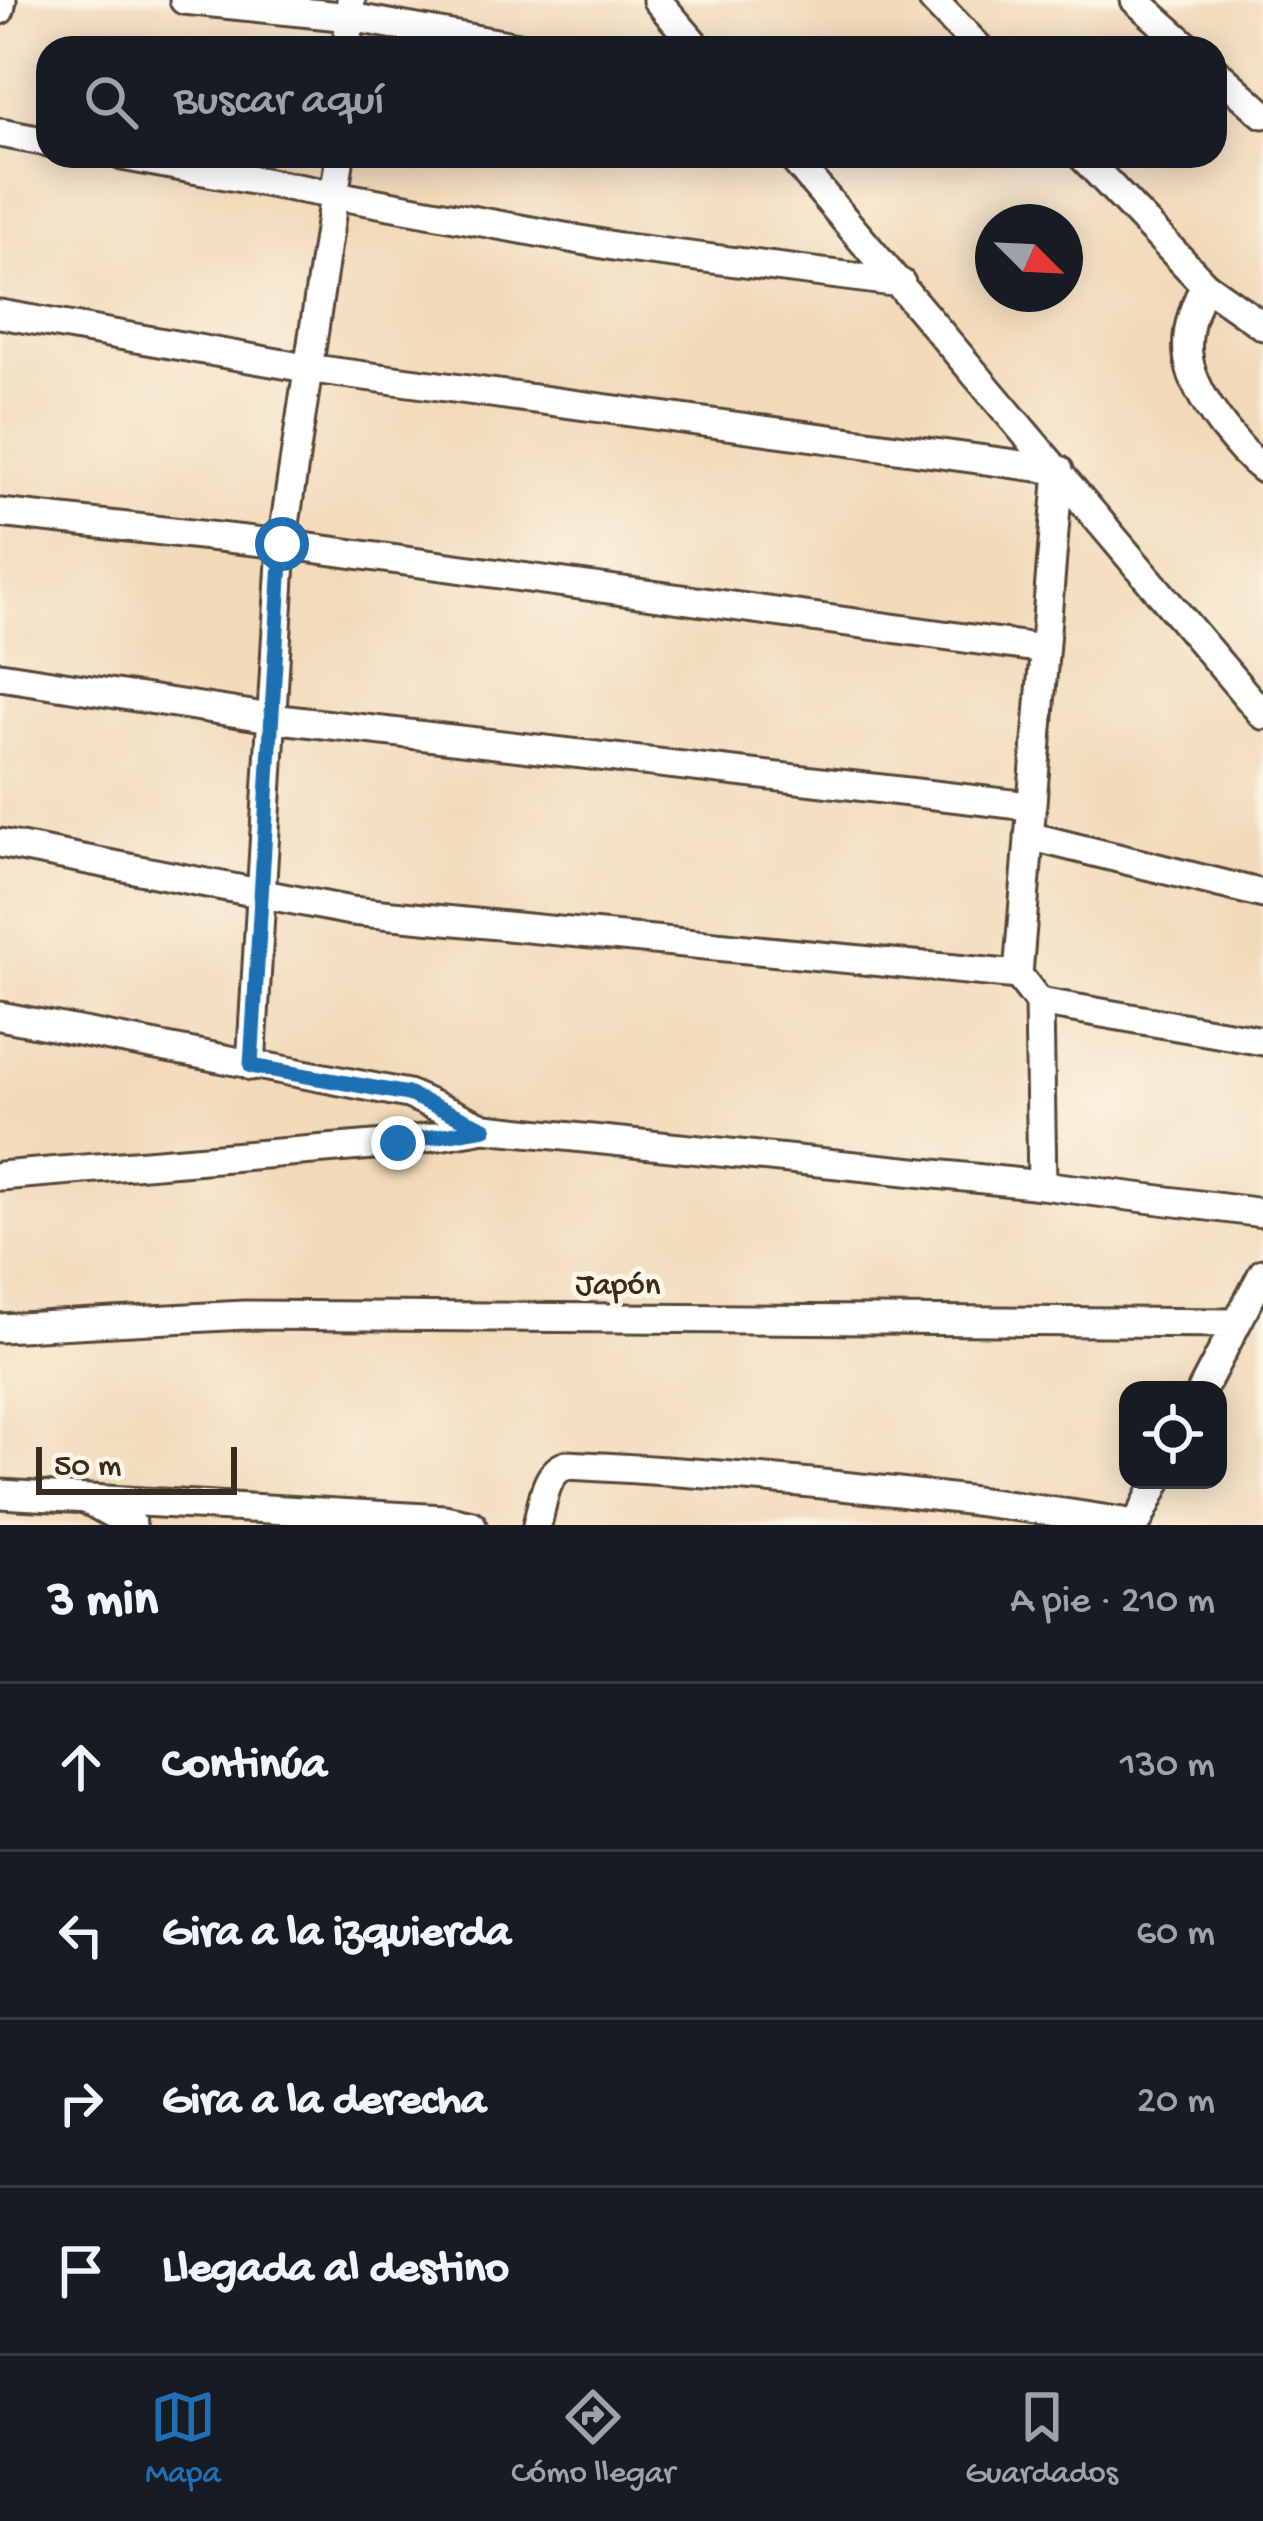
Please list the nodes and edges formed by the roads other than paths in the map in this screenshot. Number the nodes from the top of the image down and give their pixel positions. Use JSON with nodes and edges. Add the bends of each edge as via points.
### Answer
{"nodes":[{"id":1,"x":2,"y":0,"type":"edge"},
{"id":2,"x":184,"y":0,"type":"edge"},
{"id":3,"x":657,"y":0,"type":"edge"},
{"id":4,"x":934,"y":0,"type":"edge"},
{"id":5,"x":1135,"y":0,"type":"edge"},
{"id":6,"x":350,"y":9,"type":"edge"},
{"id":7,"x":0,"y":10,"type":"edge"},
{"id":8,"x":470,"y":36,"type":"edge"},
{"id":9,"x":684,"y":36,"type":"edge"},
{"id":10,"x":968,"y":36,"type":"edge"},
{"id":11,"x":1176,"y":36,"type":"edge"},
{"id":12,"x":1227,"y":82,"type":"edge"},
{"id":13,"x":1263,"y":113,"type":"edge"},
{"id":14,"x":0,"y":133,"type":"edge"},
{"id":15,"x":36,"y":140,"type":"edge"},
{"id":16,"x":186,"y":168,"type":"edge"},
{"id":17,"x":339,"y":168,"type":"edge"},
{"id":18,"x":801,"y":168,"type":"edge"},
{"id":19,"x":1093,"y":168,"type":"edge"},
{"id":20,"x":337,"y":196,"type":"junction"},
{"id":21,"x":901,"y":283,"type":"junction"},
{"id":22,"x":1205,"y":285,"type":"junction"},
{"id":23,"x":0,"y":314,"type":"edge"},
{"id":24,"x":1263,"y":326,"type":"edge"},
{"id":25,"x":306,"y":368,"type":"junction"},
{"id":26,"x":1059,"y":470,"type":"junction"},
{"id":27,"x":1263,"y":470,"type":"edge"},
{"id":28,"x":0,"y":513,"type":"edge"},
{"id":29,"x":282,"y":544,"type":"junction"},
{"id":30,"x":1044,"y":650,"type":"junction"},
{"id":31,"x":0,"y":676,"type":"edge"},
{"id":32,"x":1263,"y":715,"type":"edge"},
{"id":33,"x":271,"y":718,"type":"junction"},
{"id":34,"x":1029,"y":806,"type":"junction"},
{"id":35,"x":1029,"y":836,"type":"junction"},
{"id":36,"x":0,"y":842,"type":"edge"},
{"id":37,"x":262,"y":894,"type":"junction"},
{"id":38,"x":1263,"y":894,"type":"edge"},
{"id":39,"x":1018,"y":975,"type":"junction"},
{"id":40,"x":1039,"y":1001,"type":"junction"},
{"id":41,"x":0,"y":1016,"type":"edge"},
{"id":42,"x":1263,"y":1041,"type":"edge"},
{"id":43,"x":251,"y":1066,"type":"junction"},
{"id":44,"x":485,"y":1128,"type":"junction"},
{"id":45,"x":0,"y":1176,"type":"edge"},
{"id":46,"x":1042,"y":1185,"type":"junction"},
{"id":47,"x":1263,"y":1213,"type":"edge"},
{"id":48,"x":1263,"y":1274,"type":"edge"},
{"id":49,"x":1235,"y":1323,"type":"junction"},
{"id":50,"x":0,"y":1328,"type":"edge"},
{"id":51,"x":1206,"y":1381,"type":"edge"},
{"id":52,"x":1154,"y":1489,"type":"edge"},
{"id":53,"x":0,"y":1493,"type":"edge"},
{"id":54,"x":80,"y":1496,"type":"junction"},
{"id":55,"x":132,"y":1525,"type":"edge"},
{"id":56,"x":472,"y":1525,"type":"edge"},
{"id":57,"x":537,"y":1525,"type":"edge"},
{"id":58,"x":1136,"y":1525,"type":"edge"}],
"edges":[{"from":1,"to":7,"type":"street"},
{"from":2,"to":6,"type":"street"},
{"from":3,"to":9,"type":"street"},
{"from":4,"to":10,"type":"street"},
{"from":5,"to":11,"type":"street"},
{"from":6,"to":8,"type":"street"},
{"from":12,"to":13,"type":"street"},
{"from":14,"to":15,"type":"street"},
{"from":16,"to":20,"type":"street"},
{"from":17,"to":20,"type":"street"},
{"from":18,"to":21,"type":"street"},
{"from":19,"to":22,"type":"street"},
{"from":20,"to":21,"type":"street","via":[[619,247]]},
{"from":20,"to":25,"type":"street"},
{"from":21,"to":26,"type":"street"},
{"from":22,"to":24,"type":"street"},
{"from":22,"to":27,"type":"street","via":[[1189,315],[1196,391]]},
{"from":23,"to":25,"type":"street"},
{"from":25,"to":26,"type":"street"},
{"from":25,"to":29,"type":"street"},
{"from":26,"to":30,"type":"street"},
{"from":26,"to":32,"type":"street"},
{"from":28,"to":29,"type":"street"},
{"from":29,"to":30,"type":"street"},
{"from":29,"to":33,"type":"street"},
{"from":30,"to":34,"type":"street"},
{"from":31,"to":33,"type":"street"},
{"from":33,"to":34,"type":"street"},
{"from":33,"to":37,"type":"street"},
{"from":34,"to":35,"type":"street"},
{"from":35,"to":38,"type":"street"},
{"from":35,"to":39,"type":"street"},
{"from":36,"to":37,"type":"street"},
{"from":37,"to":39,"type":"street","via":[[351,911]]},
{"from":37,"to":43,"type":"street"},
{"from":39,"to":40,"type":"street"},
{"from":40,"to":42,"type":"street"},
{"from":40,"to":46,"type":"street"},
{"from":41,"to":43,"type":"street"},
{"from":43,"to":44,"type":"street","via":[[408,1094]]},
{"from":44,"to":45,"type":"street","via":[[398,1143]]},
{"from":44,"to":46,"type":"street"},
{"from":46,"to":47,"type":"street"},
{"from":48,"to":49,"type":"street"},
{"from":49,"to":50,"type":"street","name":"Japón","via":[[245,1315]]},
{"from":49,"to":51,"type":"street"},
{"from":52,"to":58,"type":"street"},
{"from":53,"to":54,"type":"street"},
{"from":54,"to":55,"type":"street"},
{"from":54,"to":56,"type":"street"},
{"from":57,"to":58,"type":"street","via":[[553,1472],[567,1465],[815,1482]]}]}
